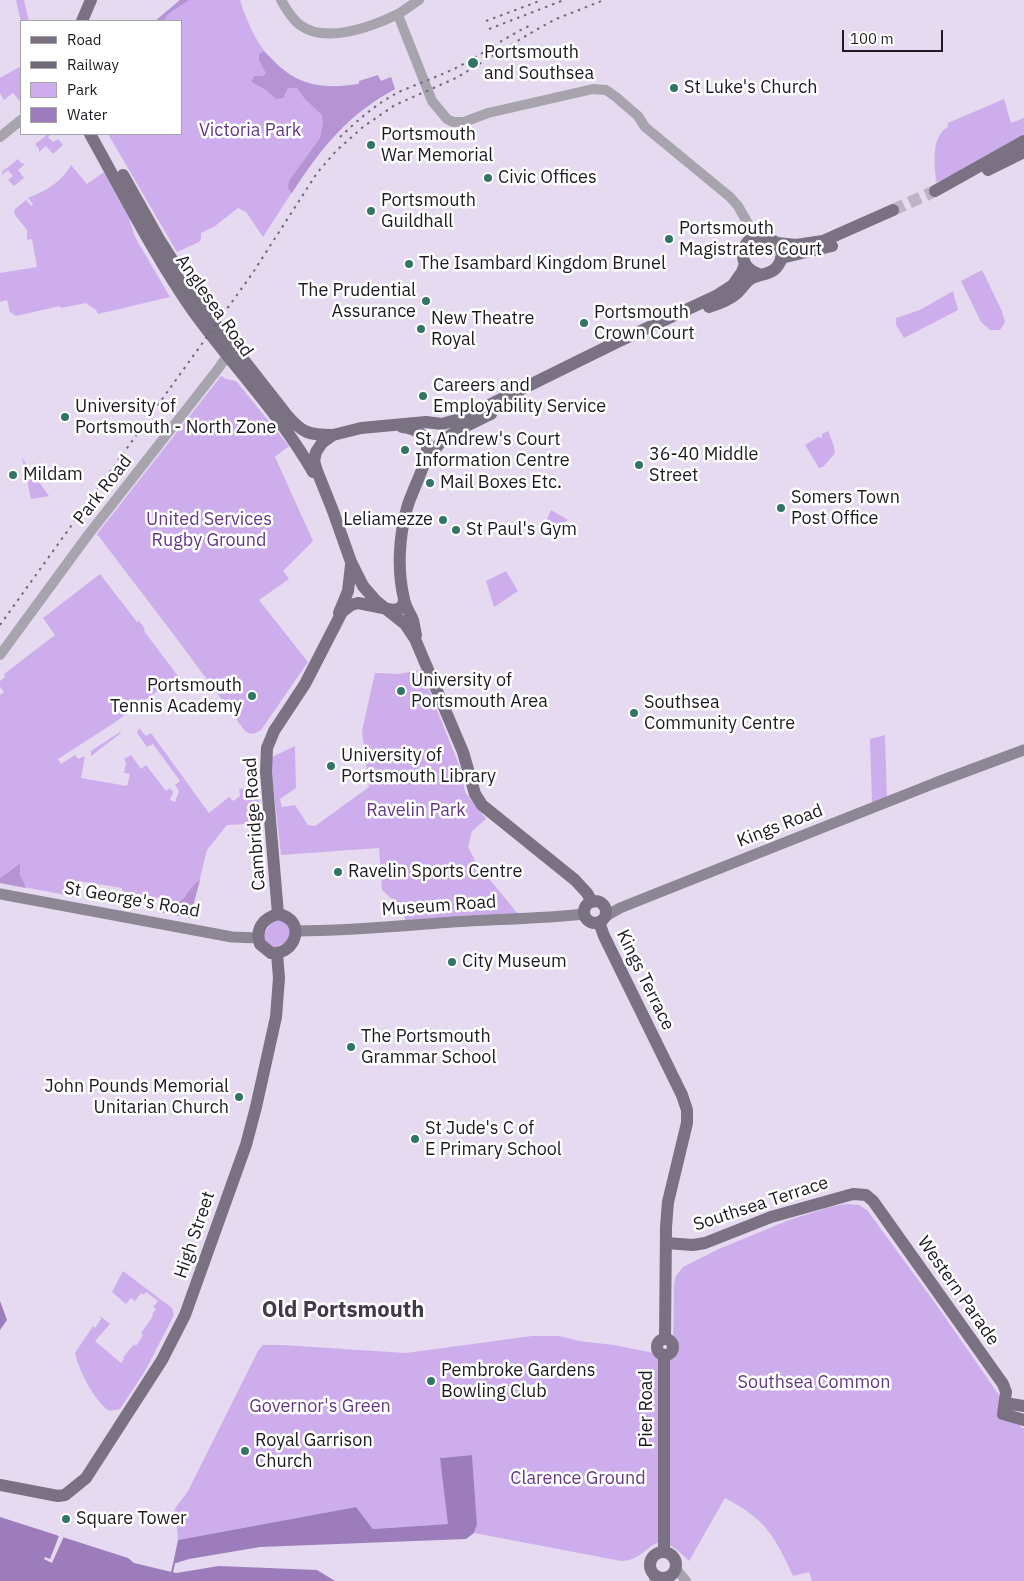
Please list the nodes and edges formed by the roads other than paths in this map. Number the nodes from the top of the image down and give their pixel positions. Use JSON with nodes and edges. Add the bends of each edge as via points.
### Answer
{"nodes":[{"id":1,"x":282,"y":0,"type":"edge"},
{"id":2,"x":419,"y":0,"type":"edge"},
{"id":3,"x":398,"y":14,"type":"junction"},
{"id":4,"x":20,"y":121,"type":"edge"},
{"id":5,"x":91,"y":135,"type":"edge"},
{"id":6,"x":101,"y":135,"type":"edge"},
{"id":7,"x":0,"y":138,"type":"edge"},
{"id":8,"x":1024,"y":141,"type":"edge"},
{"id":9,"x":1024,"y":152,"type":"edge"},
{"id":10,"x":756,"y":238,"type":"junction"},
{"id":11,"x":777,"y":244,"type":"junction"},
{"id":12,"x":781,"y":258,"type":"junction"},
{"id":13,"x":745,"y":264,"type":"junction"},
{"id":14,"x":759,"y":274,"type":"junction"},
{"id":15,"x":230,"y":351,"type":"junction"},
{"id":16,"x":385,"y":426,"type":"junction"},
{"id":17,"x":333,"y":435,"type":"junction"},
{"id":18,"x":423,"y":467,"type":"junction"},
{"id":19,"x":323,"y":489,"type":"junction"},
{"id":20,"x":351,"y":562,"type":"junction"},
{"id":21,"x":404,"y":602,"type":"junction"},
{"id":22,"x":384,"y":608,"type":"junction"},
{"id":23,"x":332,"y":629,"type":"junction"},
{"id":24,"x":419,"y":647,"type":"junction"},
{"id":25,"x":0,"y":655,"type":"edge"},
{"id":26,"x":1024,"y":750,"type":"edge"},
{"id":27,"x":0,"y":894,"type":"edge"},
{"id":28,"x":592,"y":902,"type":"junction"},
{"id":29,"x":278,"y":914,"type":"junction"},
{"id":30,"x":584,"y":914,"type":"junction"},
{"id":31,"x":603,"y":915,"type":"junction"},
{"id":32,"x":296,"y":931,"type":"junction"},
{"id":33,"x":258,"y":938,"type":"junction"},
{"id":34,"x":277,"y":954,"type":"junction"},
{"id":35,"x":866,"y":1194,"type":"joint"},
{"id":36,"x":666,"y":1243,"type":"junction"},
{"id":37,"x":1024,"y":1406,"type":"edge"},
{"id":38,"x":1004,"y":1409,"type":"junction"},
{"id":39,"x":1024,"y":1420,"type":"edge"},
{"id":40,"x":0,"y":1485,"type":"edge"},
{"id":41,"x":664,"y":1552,"type":"junction"},
{"id":42,"x":676,"y":1569,"type":"junction"},
{"id":43,"x":654,"y":1578,"type":"edge"},
{"id":44,"x":686,"y":1581,"type":"edge"}],
"edges":[{"from":1,"to":3,"type":"street","via":[[298,24],[325,34],[358,30]]},
{"from":2,"to":3,"type":"street"},
{"from":3,"to":10,"type":"street","via":[[422,78],[436,107],[447,119],[464,122],[488,113],[593,88],[606,90],[638,116],[645,127],[730,197]]},
{"from":4,"to":7,"type":"street"},
{"from":5,"to":15,"type":"main road","name":"Anglesea Road","via":[[168,273],[193,311]]},
{"from":6,"to":15,"type":"main road","name":"Anglesea Road","via":[[177,269]]},
{"from":8,"to":9,"type":"main road","via":[[935,194]]},
{"from":10,"to":11,"type":"main road","via":[[767,237]]},
{"from":10,"to":13,"type":"main road","via":[[746,246],[743,254]]},
{"from":11,"to":12,"type":"main road"},
{"from":11,"to":12,"type":"main road","via":[[823,241],[893,213],[838,244]]},
{"from":12,"to":14,"type":"main road","via":[[772,271]]},
{"from":13,"to":14,"type":"main road"},
{"from":13,"to":16,"type":"main road","via":[[739,278],[726,291],[463,418],[442,424],[426,422]]},
{"from":14,"to":18,"type":"main road","via":[[725,301],[618,349],[447,436],[434,448]]},
{"from":15,"to":17,"type":"main road","name":"Anglesea Road","via":[[300,429],[310,434]]},
{"from":15,"to":19,"type":"main road","name":"Anglesea Road","via":[[294,441]]},
{"from":15,"to":25,"type":"street","name":"Park Road"},
{"from":16,"to":17,"type":"main road"},
{"from":16,"to":18,"type":"main road","via":[[409,428],[422,436],[427,448]]},
{"from":17,"to":19,"type":"main road","via":[[316,452],[315,465]]},
{"from":18,"to":21,"type":"main road","via":[[408,505],[401,540]]},
{"from":19,"to":20,"type":"main road"},
{"from":20,"to":22,"type":"main road","via":[[365,590]]},
{"from":20,"to":23,"type":"main road","name":"Cambridge Road","via":[[348,592]]},
{"from":21,"to":22,"type":"main road","via":[[399,610]]},
{"from":21,"to":24,"type":"main road"},
{"from":22,"to":23,"type":"main road","name":"Cambridge Road","via":[[362,603],[351,605],[342,612]]},
{"from":22,"to":24,"type":"main road","via":[[405,624]]},
{"from":23,"to":29,"type":"main road","name":"Cambridge Road","via":[[306,684],[274,731],[267,748],[266,772]]},
{"from":24,"to":28,"type":"main road","via":[[463,752],[475,794],[482,804],[575,880]]},
{"from":26,"to":31,"type":"main road","name":"Kings Road","via":[[631,903],[615,906]]},
{"from":27,"to":33,"type":"main road","name":"St George's Road","via":[[232,937]]},
{"from":28,"to":30,"type":"main road"},
{"from":28,"to":31,"type":"main road","via":[[598,901]]},
{"from":29,"to":32,"type":"main road","via":[[290,918]]},
{"from":29,"to":33,"type":"main road","via":[[263,922]]},
{"from":30,"to":31,"type":"main road","via":[[590,922]]},
{"from":30,"to":32,"type":"main road","name":"Museum Road"},
{"from":31,"to":36,"type":"main road","name":"Kings Terrace","via":[[604,936],[687,1110],[687,1123],[668,1202]]},
{"from":32,"to":34,"type":"main road","via":[[290,945]]},
{"from":33,"to":34,"type":"main road","via":[[262,948]]},
{"from":34,"to":40,"type":"main road","name":"High Street","via":[[276,1017],[246,1145],[187,1311],[162,1360],[86,1478],[65,1495],[46,1495]]},
{"from":35,"to":36,"type":"main road","name":"Southsea Terrace","via":[[837,1197],[706,1243]]},
{"from":35,"to":38,"type":"main road","name":"Western Parade","via":[[1003,1384],[1006,1392]]},
{"from":36,"to":41,"type":"main road","name":"Pier Road","via":[[665,1339],[673,1348],[664,1356]]},
{"from":37,"to":38,"type":"main road"},
{"from":38,"to":39,"type":"main road"},
{"from":41,"to":42,"type":"main road","via":[[674,1558]]},
{"from":41,"to":43,"type":"main road","via":[[650,1560]]},
{"from":42,"to":43,"type":"main road","via":[[667,1578]]},
{"from":42,"to":44,"type":"street"}]}
